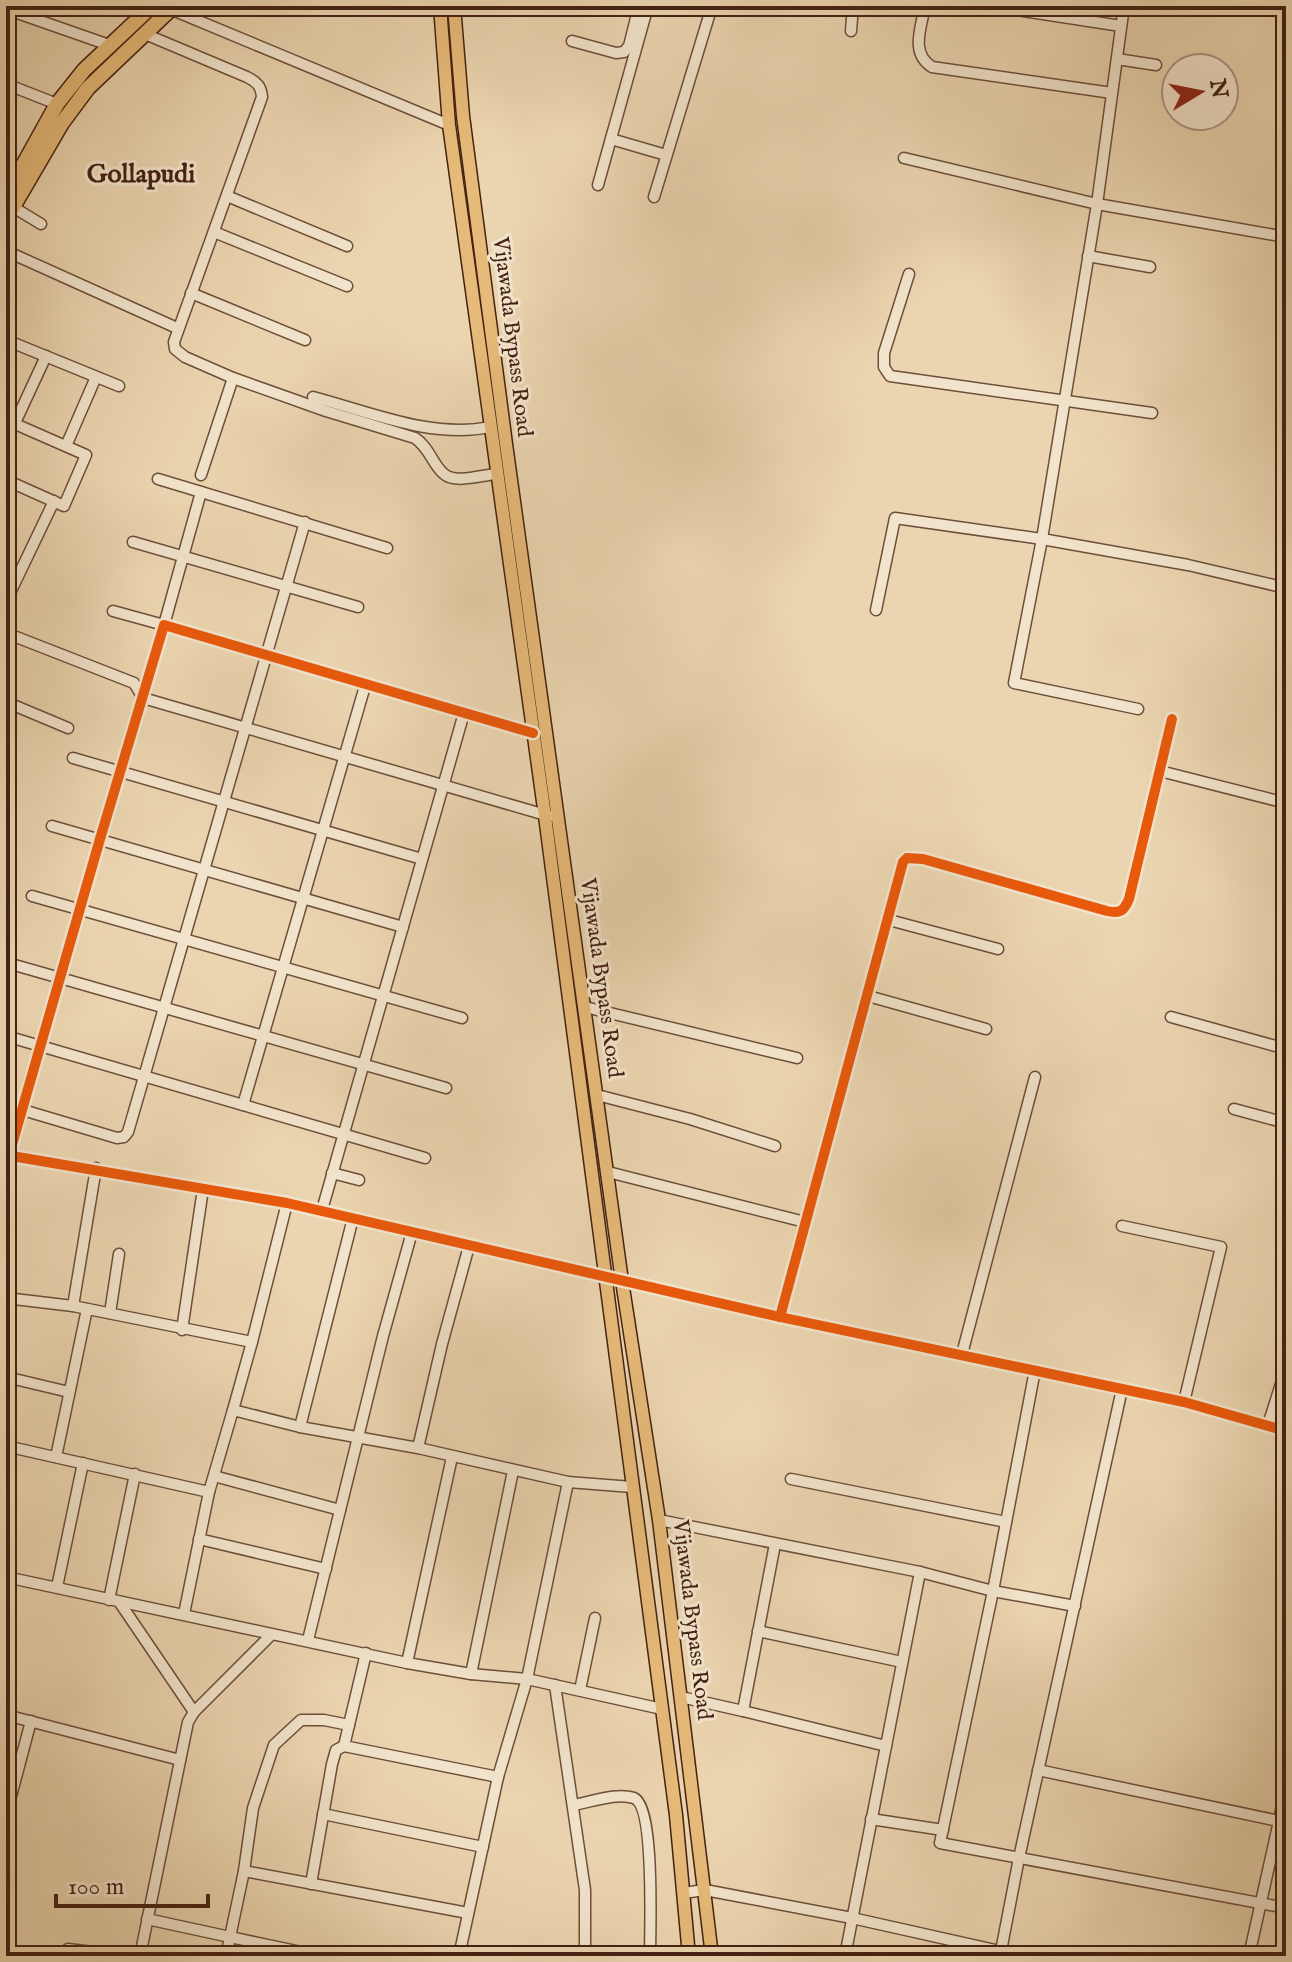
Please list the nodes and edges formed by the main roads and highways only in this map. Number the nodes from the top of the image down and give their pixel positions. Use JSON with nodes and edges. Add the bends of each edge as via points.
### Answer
{"nodes":[{"id":1,"x":152,"y":6,"type":"edge"},
{"id":2,"x":440,"y":6,"type":"edge"},
{"id":3,"x":454,"y":6,"type":"edge"},
{"id":4,"x":172,"y":8,"type":"edge"},
{"id":5,"x":8,"y":207,"type":"edge"},
{"id":6,"x":551,"y":816,"type":"junction"},
{"id":7,"x":689,"y":1956,"type":"edge"},
{"id":8,"x":712,"y":1956,"type":"edge"}],
"edges":[{"from":1,"to":5,"type":"highway","via":[[84,70],[57,104]]},
{"from":2,"to":6,"type":"main road","name":"Vijawada Bypass Road","via":[[449,125],[496,474],[533,733]]},
{"from":3,"to":6,"type":"main road","name":"Vijawada Bypass Road","via":[[463,116]]},
{"from":4,"to":5,"type":"highway","via":[[88,88]]},
{"from":6,"to":7,"type":"main road","name":"Vijawada Bypass Road","via":[[676,1815]]},
{"from":6,"to":8,"type":"main road","name":"Vijawada Bypass Road","via":[[585,1007],[659,1520]]}]}
